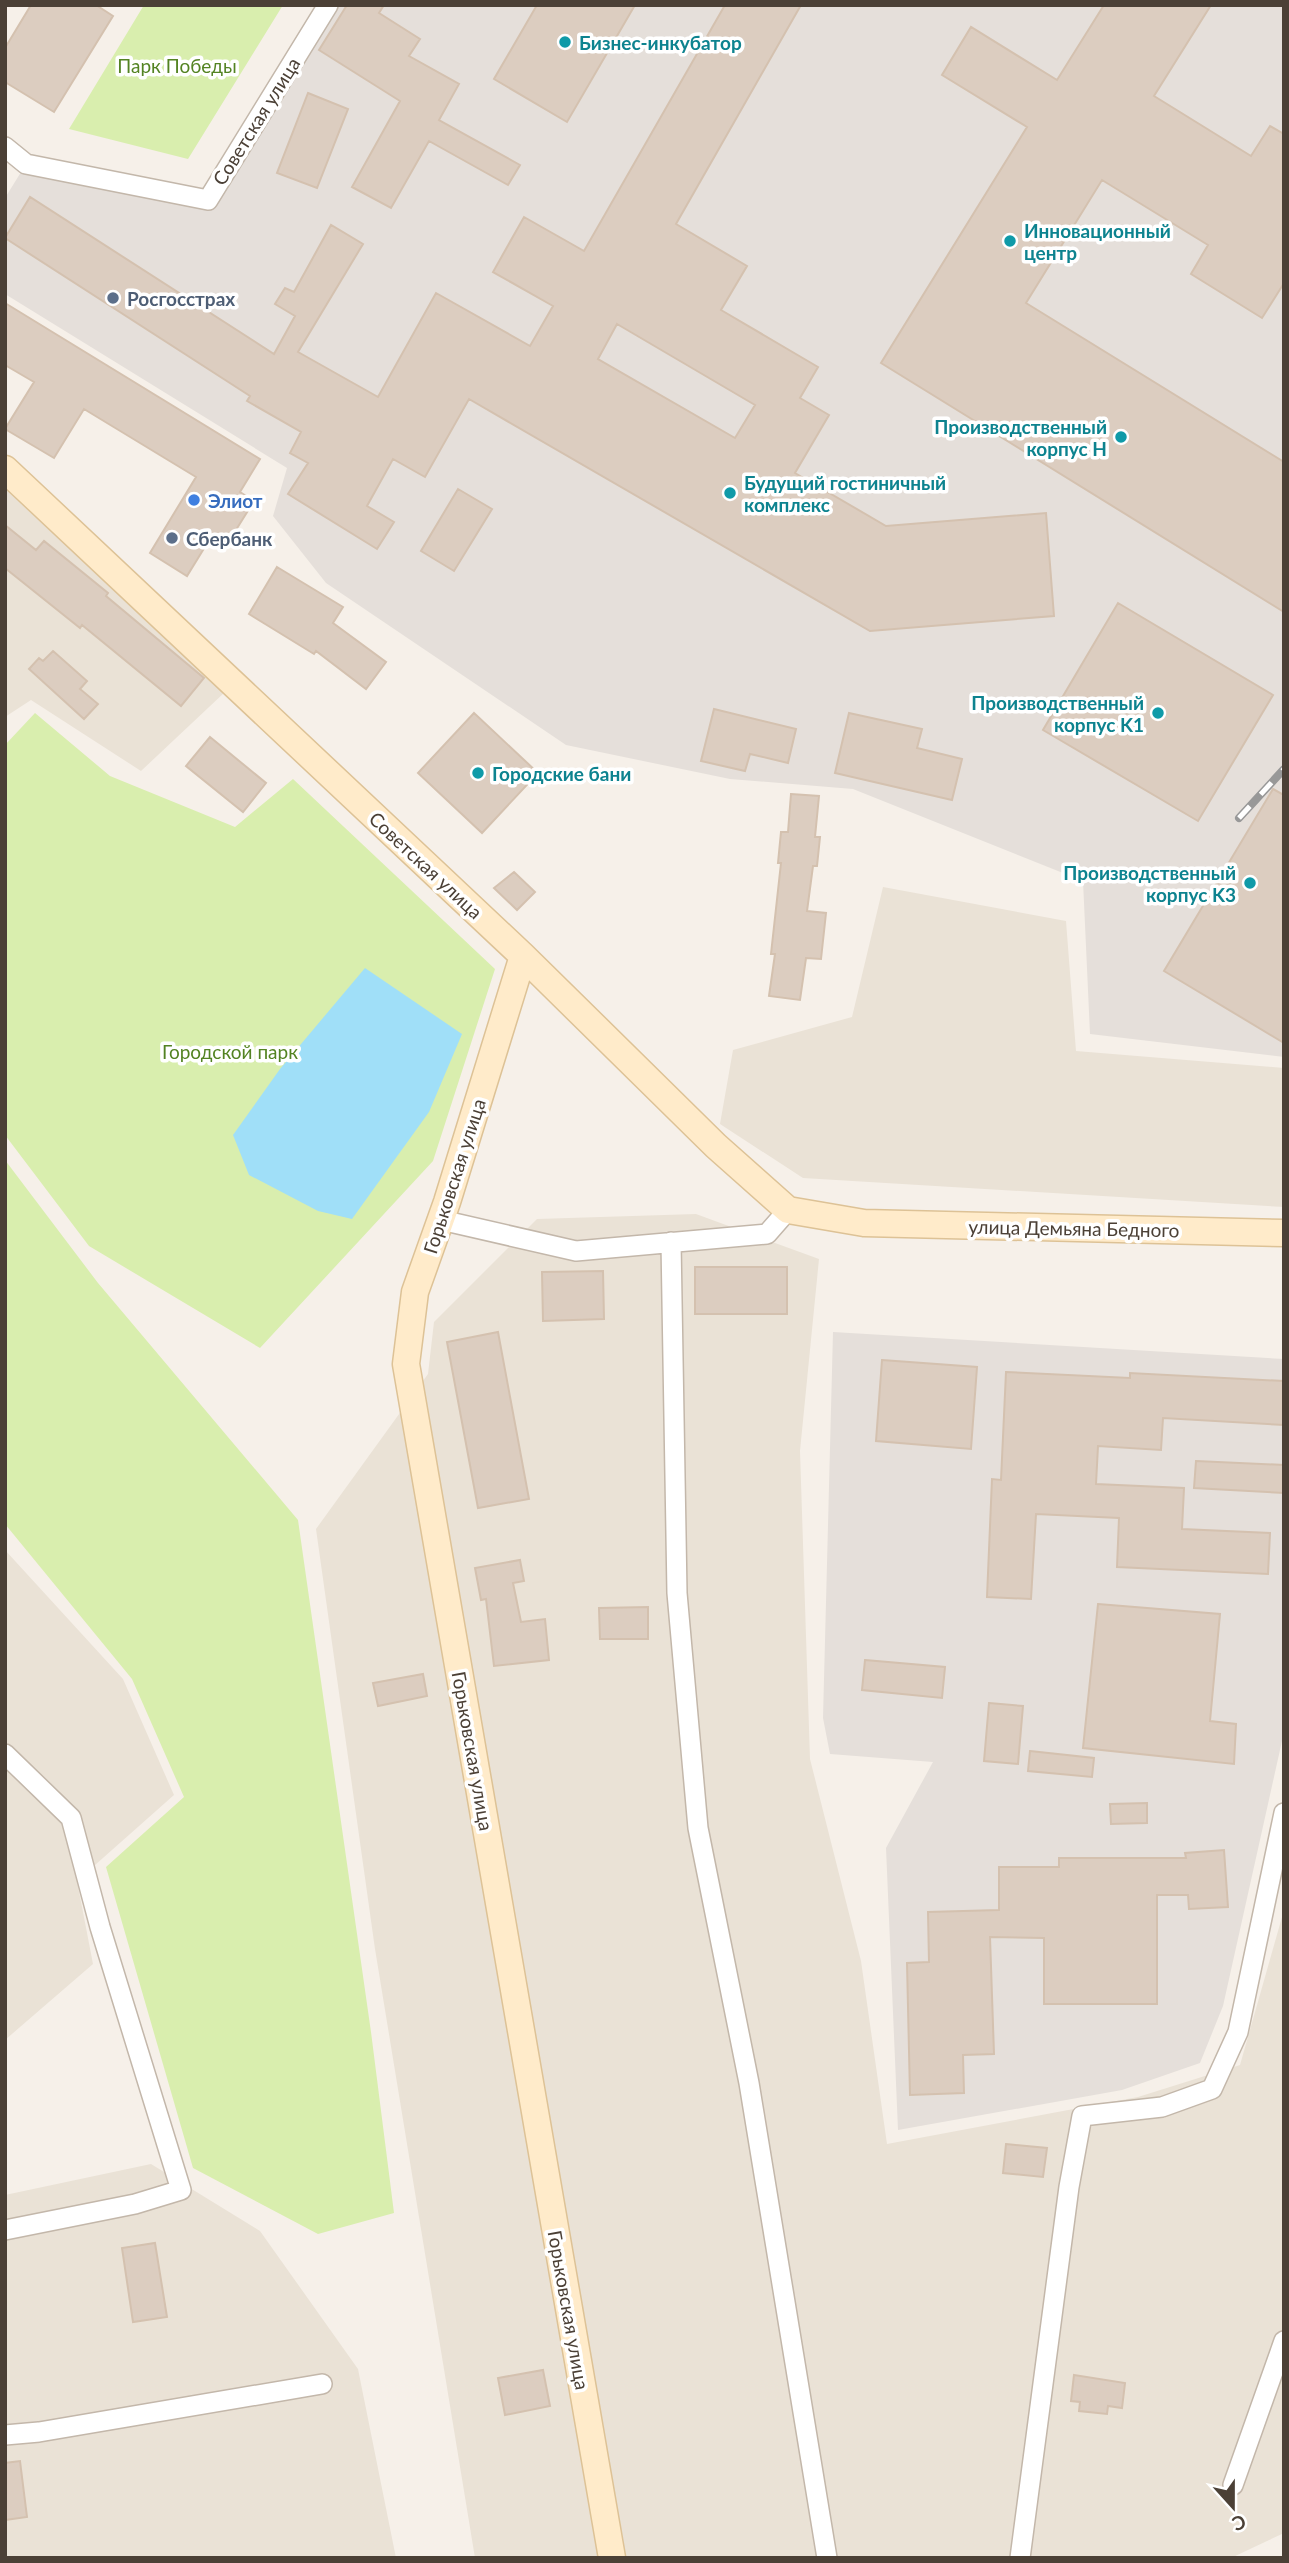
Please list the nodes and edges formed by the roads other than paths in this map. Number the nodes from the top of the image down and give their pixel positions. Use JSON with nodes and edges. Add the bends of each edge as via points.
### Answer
{"nodes":[{"id":1,"x":328,"y":5,"type":"edge"},
{"id":2,"x":5,"y":147,"type":"edge"},
{"id":3,"x":5,"y":469,"type":"edge"},
{"id":4,"x":523,"y":957,"type":"junction"},
{"id":5,"x":788,"y":1210,"type":"junction"},
{"id":6,"x":441,"y":1220,"type":"junction"},
{"id":7,"x":1284,"y":1233,"type":"edge"},
{"id":8,"x":671,"y":1242,"type":"junction"},
{"id":9,"x":5,"y":1754,"type":"edge"},
{"id":10,"x":1284,"y":1813,"type":"edge"},
{"id":11,"x":5,"y":2230,"type":"edge"},
{"id":12,"x":1284,"y":2341,"type":"edge"},
{"id":13,"x":322,"y":2384,"type":"dead end"},
{"id":14,"x":5,"y":2435,"type":"edge"},
{"id":15,"x":1233,"y":2485,"type":"dead end"},
{"id":16,"x":612,"y":2558,"type":"edge"},
{"id":17,"x":827,"y":2558,"type":"edge"},
{"id":18,"x":1020,"y":2558,"type":"edge"}],
"edges":[{"from":1,"to":2,"type":"street","name":"Советская улица","via":[[208,200],[26,164]]},
{"from":3,"to":4,"type":"street","name":"Советская улица"},
{"from":4,"to":5,"type":"street","name":"Советская улица"},
{"from":4,"to":6,"type":"street","name":"Горьковская улица"},
{"from":5,"to":7,"type":"street","name":"улица Демьяна Бедного","via":[[864,1223]]},
{"from":5,"to":8,"type":"street","via":[[766,1234]]},
{"from":6,"to":8,"type":"street","via":[[576,1251]]},
{"from":6,"to":16,"type":"street","name":"Горьковская улица","via":[[415,1292],[406,1364]]},
{"from":8,"to":17,"type":"street","via":[[677,1593],[698,1828],[749,2083]]},
{"from":9,"to":11,"type":"street","via":[[71,1818],[181,2190]]},
{"from":10,"to":18,"type":"street","via":[[1238,2032],[1212,2089],[1162,2107],[1082,2116]]},
{"from":12,"to":15,"type":"street"},
{"from":13,"to":14,"type":"street"}]}
